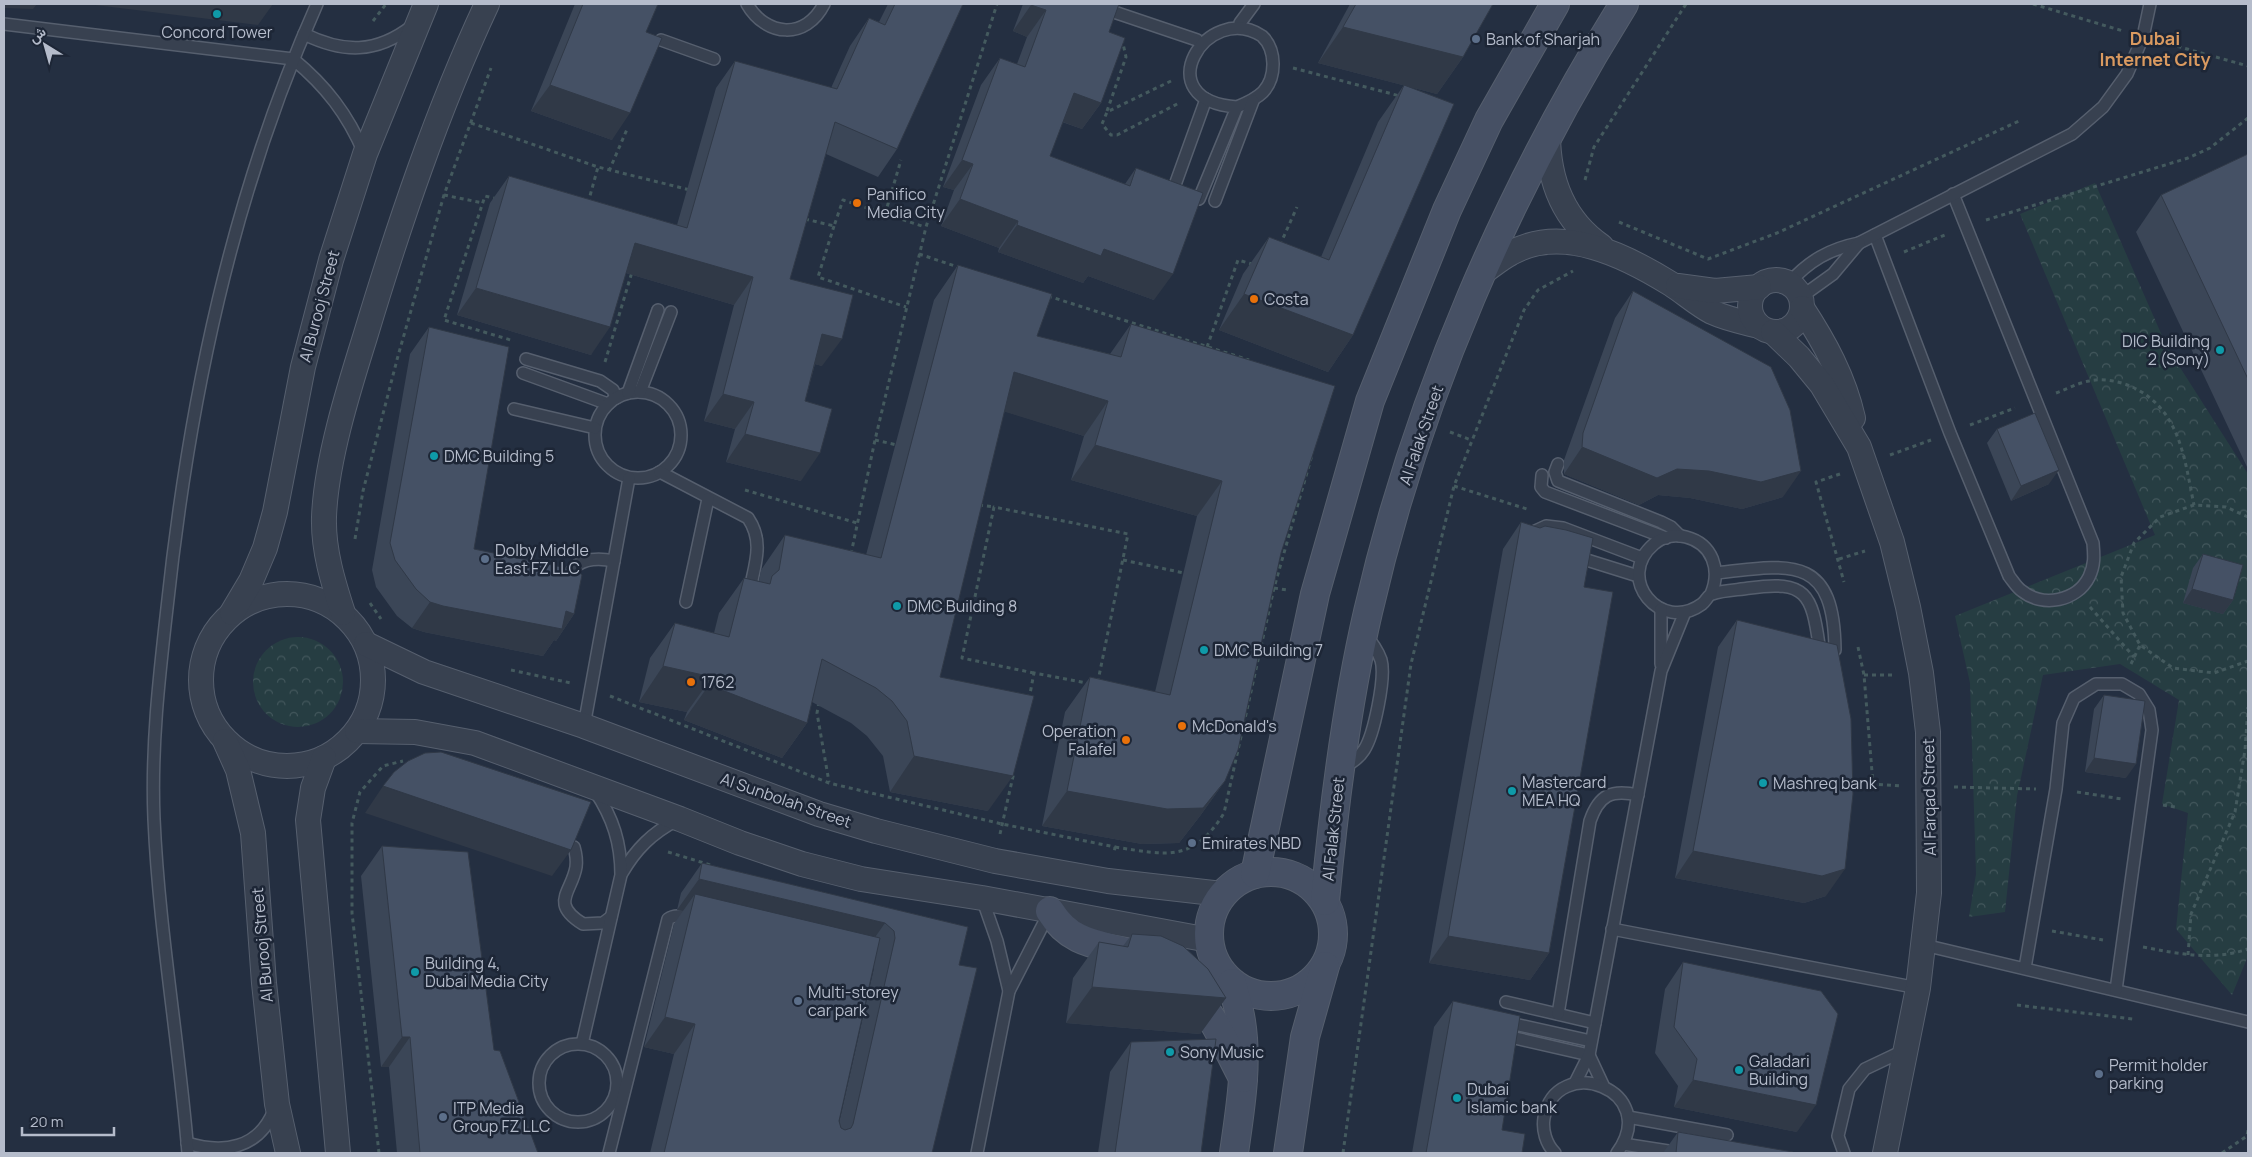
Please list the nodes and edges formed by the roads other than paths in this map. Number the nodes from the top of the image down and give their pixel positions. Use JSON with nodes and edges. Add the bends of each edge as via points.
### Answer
{"nodes":[{"id":1,"x":317,"y":4,"type":"edge"},
{"id":2,"x":487,"y":4,"type":"edge"},
{"id":3,"x":748,"y":4,"type":"edge"},
{"id":4,"x":824,"y":4,"type":"edge"},
{"id":5,"x":1254,"y":4,"type":"edge"},
{"id":6,"x":1555,"y":4,"type":"edge"},
{"id":7,"x":1624,"y":4,"type":"edge"},
{"id":8,"x":2150,"y":4,"type":"edge"},
{"id":9,"x":422,"y":12,"type":"edge"},
{"id":10,"x":1114,"y":12,"type":"edge"},
{"id":11,"x":1240,"y":23,"type":"junction"},
{"id":12,"x":4,"y":24,"type":"edge"},
{"id":13,"x":304,"y":34,"type":"junction"},
{"id":14,"x":661,"y":40,"type":"edge"},
{"id":15,"x":1197,"y":40,"type":"junction"},
{"id":16,"x":294,"y":59,"type":"junction"},
{"id":17,"x":714,"y":59,"type":"dead end"},
{"id":18,"x":1203,"y":96,"type":"junction"},
{"id":19,"x":1253,"y":101,"type":"junction"},
{"id":20,"x":1237,"y":107,"type":"junction"},
{"id":21,"x":1548,"y":133,"type":"junction"},
{"id":22,"x":364,"y":154,"type":"junction"},
{"id":23,"x":1174,"y":185,"type":"edge"},
{"id":24,"x":1953,"y":194,"type":"junction"},
{"id":25,"x":1199,"y":199,"type":"edge"},
{"id":26,"x":1215,"y":200,"type":"dead end"},
{"id":27,"x":1875,"y":235,"type":"junction"},
{"id":28,"x":1859,"y":243,"type":"junction"},
{"id":29,"x":1608,"y":252,"type":"junction"},
{"id":30,"x":1483,"y":272,"type":"junction"},
{"id":31,"x":1671,"y":284,"type":"junction"},
{"id":32,"x":1759,"y":287,"type":"junction"},
{"id":33,"x":1797,"y":296,"type":"junction"},
{"id":34,"x":658,"y":310,"type":"dead end"},
{"id":35,"x":671,"y":312,"type":"dead end"},
{"id":36,"x":1766,"y":329,"type":"junction"},
{"id":37,"x":526,"y":360,"type":"dead end"},
{"id":38,"x":523,"y":373,"type":"dead end"},
{"id":39,"x":640,"y":392,"type":"junction"},
{"id":40,"x":628,"y":393,"type":"junction"},
{"id":41,"x":612,"y":401,"type":"junction"},
{"id":42,"x":514,"y":409,"type":"dead end"},
{"id":43,"x":595,"y":428,"type":"junction"},
{"id":44,"x":1859,"y":447,"type":"junction"},
{"id":45,"x":1558,"y":464,"type":"dead end"},
{"id":46,"x":660,"y":472,"type":"junction"},
{"id":47,"x":1542,"y":475,"type":"dead end"},
{"id":48,"x":629,"y":478,"type":"junction"},
{"id":49,"x":708,"y":499,"type":"junction"},
{"id":50,"x":1680,"y":536,"type":"junction"},
{"id":51,"x":1666,"y":538,"type":"junction"},
{"id":52,"x":1527,"y":540,"type":"edge"},
{"id":53,"x":1563,"y":553,"type":"edge"},
{"id":54,"x":1642,"y":558,"type":"junction"},
{"id":55,"x":614,"y":561,"type":"junction"},
{"id":56,"x":1716,"y":573,"type":"junction"},
{"id":57,"x":1638,"y":576,"type":"junction"},
{"id":58,"x":564,"y":594,"type":"edge"},
{"id":59,"x":1710,"y":594,"type":"junction"},
{"id":60,"x":686,"y":602,"type":"dead end"},
{"id":61,"x":747,"y":604,"type":"edge"},
{"id":62,"x":1661,"y":609,"type":"junction"},
{"id":63,"x":232,"y":612,"type":"junction"},
{"id":64,"x":1685,"y":612,"type":"junction"},
{"id":65,"x":343,"y":613,"type":"junction"},
{"id":66,"x":366,"y":644,"type":"junction"},
{"id":67,"x":1819,"y":645,"type":"edge"},
{"id":68,"x":1835,"y":650,"type":"edge"},
{"id":69,"x":1661,"y":671,"type":"junction"},
{"id":70,"x":584,"y":726,"type":"junction"},
{"id":71,"x":357,"y":731,"type":"junction"},
{"id":72,"x":225,"y":741,"type":"junction"},
{"id":73,"x":324,"y":758,"type":"junction"},
{"id":74,"x":593,"y":787,"type":"junction"},
{"id":75,"x":1638,"y":795,"type":"junction"},
{"id":76,"x":680,"y":819,"type":"junction"},
{"id":77,"x":574,"y":847,"type":"edge"},
{"id":78,"x":1255,"y":874,"type":"junction"},
{"id":79,"x":621,"y":875,"type":"junction"},
{"id":80,"x":1222,"y":894,"type":"junction"},
{"id":81,"x":982,"y":898,"type":"junction"},
{"id":82,"x":1325,"y":901,"type":"junction"},
{"id":83,"x":1050,"y":911,"type":"junction"},
{"id":84,"x":611,"y":917,"type":"junction"},
{"id":85,"x":706,"y":922,"type":"edge"},
{"id":86,"x":1612,"y":928,"type":"junction"},
{"id":87,"x":1209,"y":940,"type":"junction"},
{"id":88,"x":1924,"y":945,"type":"junction"},
{"id":89,"x":1326,"y":964,"type":"junction"},
{"id":90,"x":2025,"y":968,"type":"junction"},
{"id":91,"x":1232,"y":983,"type":"junction"},
{"id":92,"x":1918,"y":988,"type":"junction"},
{"id":93,"x":2116,"y":990,"type":"junction"},
{"id":94,"x":1009,"y":991,"type":"junction"},
{"id":95,"x":1506,"y":1002,"type":"dead end"},
{"id":96,"x":1558,"y":1014,"type":"junction"},
{"id":97,"x":1496,"y":1020,"type":"edge"},
{"id":98,"x":1595,"y":1022,"type":"junction"},
{"id":99,"x":2248,"y":1022,"type":"edge"},
{"id":100,"x":1494,"y":1033,"type":"edge"},
{"id":101,"x":1591,"y":1041,"type":"junction"},
{"id":102,"x":582,"y":1044,"type":"junction"},
{"id":103,"x":1905,"y":1050,"type":"junction"},
{"id":104,"x":1588,"y":1055,"type":"junction"},
{"id":105,"x":1243,"y":1078,"type":"junction"},
{"id":106,"x":622,"y":1082,"type":"junction"},
{"id":107,"x":1575,"y":1083,"type":"junction"},
{"id":108,"x":1603,"y":1085,"type":"junction"},
{"id":109,"x":619,"y":1099,"type":"junction"},
{"id":110,"x":277,"y":1104,"type":"junction"},
{"id":111,"x":1628,"y":1117,"type":"junction"},
{"id":112,"x":1727,"y":1135,"type":"dead end"},
{"id":113,"x":187,"y":1148,"type":"edge"},
{"id":114,"x":1620,"y":1149,"type":"edge"},
{"id":115,"x":288,"y":1153,"type":"edge"},
{"id":116,"x":338,"y":1153,"type":"edge"},
{"id":117,"x":609,"y":1153,"type":"edge"},
{"id":118,"x":977,"y":1153,"type":"edge"},
{"id":119,"x":1234,"y":1153,"type":"edge"},
{"id":120,"x":1288,"y":1153,"type":"edge"},
{"id":121,"x":1555,"y":1153,"type":"edge"},
{"id":122,"x":1681,"y":1153,"type":"edge"},
{"id":123,"x":1844,"y":1153,"type":"edge"},
{"id":124,"x":1885,"y":1153,"type":"edge"}],
"edges":[{"from":1,"to":13,"type":"lane"},
{"from":2,"to":65,"type":"street","via":[[428,145],[389,257],[354,371],[326,485],[326,551]]},
{"from":3,"to":4,"type":"lane","via":[[757,18],[770,27],[786,30],[802,27],[815,18]]},
{"from":5,"to":11,"type":"lane"},
{"from":6,"to":78,"type":"street","via":[[1489,120],[1408,304],[1370,401],[1315,594]]},
{"from":7,"to":21,"type":"street","name":"Al Falak Street"},
{"from":8,"to":24,"type":"lane","via":[[2143,37],[2127,74],[2103,107],[2072,134]]},
{"from":9,"to":13,"type":"lane","via":[[399,36],[351,48],[326,44]]},
{"from":9,"to":22,"type":"street","name":"Al Burooj Street"},
{"from":10,"to":15,"type":"lane"},
{"from":11,"to":15,"type":"lane","via":[[1208,29]]},
{"from":11,"to":19,"type":"lane","via":[[1263,37],[1273,62],[1265,90]]},
{"from":12,"to":16,"type":"lane"},
{"from":13,"to":16,"type":"lane"},
{"from":14,"to":17,"type":"lane"},
{"from":15,"to":18,"type":"lane","via":[[1190,56],[1189,72]]},
{"from":16,"to":22,"type":"lane","via":[[328,92],[355,131]]},
{"from":16,"to":113,"type":"lane","via":[[260,153],[232,245],[209,338],[176,526],[155,718],[154,816],[160,914]]},
{"from":18,"to":20,"type":"lane","via":[[1221,106]]},
{"from":18,"to":23,"type":"lane"},
{"from":19,"to":20,"type":"lane"},
{"from":19,"to":26,"type":"lane"},
{"from":20,"to":25,"type":"lane"},
{"from":21,"to":29,"type":"street","via":[[1553,183],[1563,206],[1580,229]]},
{"from":21,"to":30,"type":"street","name":"Al Falak Street"},
{"from":22,"to":63,"type":"street","name":"Al Burooj Street","via":[[305,358],[265,548],[251,581]]},
{"from":24,"to":27,"type":"lane"},
{"from":24,"to":27,"type":"lane","via":[[2093,542],[2092,569],[2077,592],[2059,600],[2039,600],[2022,591],[2009,576],[1950,433]]},
{"from":27,"to":28,"type":"lane"},
{"from":28,"to":33,"type":"lane","via":[[1833,274]]},
{"from":28,"to":33,"type":"lane","via":[[1839,247],[1803,268]]},
{"from":29,"to":30,"type":"street","via":[[1568,241],[1546,242],[1512,252]]},
{"from":29,"to":31,"type":"street"},
{"from":30,"to":82,"type":"street","name":"Al Falak Street","via":[[1424,422],[1393,516],[1364,633],[1339,769]]},
{"from":31,"to":32,"type":"street","via":[[1715,291]]},
{"from":31,"to":36,"type":"street","via":[[1712,312]]},
{"from":32,"to":33,"type":"street","via":[[1772,281]]},
{"from":32,"to":36,"type":"street","via":[[1750,302],[1754,319]]},
{"from":33,"to":36,"type":"street","via":[[1796,324],[1789,329]]},
{"from":33,"to":44,"type":"street","name":"Al Farqad Street","via":[[1839,374]]},
{"from":34,"to":40,"type":"lane"},
{"from":35,"to":39,"type":"lane"},
{"from":36,"to":44,"type":"street","name":"Al Farqad Street","via":[[1799,358],[1822,385]]},
{"from":37,"to":41,"type":"lane","via":[[607,385]]},
{"from":38,"to":41,"type":"lane"},
{"from":39,"to":40,"type":"lane"},
{"from":39,"to":46,"type":"lane","via":[[664,400],[679,420],[680,445],[675,457]]},
{"from":40,"to":41,"type":"lane"},
{"from":41,"to":43,"type":"lane","via":[[599,415]]},
{"from":42,"to":43,"type":"lane"},
{"from":43,"to":48,"type":"lane","via":[[598,454],[616,473]]},
{"from":44,"to":88,"type":"street","name":"Al Farqad Street","via":[[1892,542],[1921,672],[1928,732],[1929,787],[1929,893]]},
{"from":45,"to":50,"type":"lane","via":[[1555,472],[1558,481],[1661,522]]},
{"from":46,"to":48,"type":"lane","via":[[640,479]]},
{"from":46,"to":49,"type":"lane"},
{"from":47,"to":51,"type":"lane","via":[[1541,488],[1550,495]]},
{"from":48,"to":55,"type":"lane"},
{"from":49,"to":60,"type":"lane"},
{"from":49,"to":61,"type":"lane","via":[[748,518],[756,530],[758,547]]},
{"from":50,"to":51,"type":"lane"},
{"from":50,"to":56,"type":"lane","via":[[1701,544],[1709,552]]},
{"from":51,"to":54,"type":"lane","via":[[1650,548]]},
{"from":52,"to":54,"type":"lane","via":[[1531,533],[1546,526],[1562,528]]},
{"from":53,"to":57,"type":"lane"},
{"from":54,"to":57,"type":"lane"},
{"from":55,"to":58,"type":"lane","via":[[596,558],[579,563],[568,576]]},
{"from":55,"to":70,"type":"lane"},
{"from":56,"to":59,"type":"lane"},
{"from":56,"to":68,"type":"lane","via":[[1775,566],[1794,568],[1811,576],[1824,590],[1832,608]]},
{"from":57,"to":62,"type":"lane","via":[[1649,601]]},
{"from":59,"to":64,"type":"lane","via":[[1704,602]]},
{"from":59,"to":67,"type":"lane","via":[[1774,584],[1793,588],[1808,599],[1812,607]]},
{"from":62,"to":64,"type":"lane","via":[[1672,613]]},
{"from":62,"to":69,"type":"lane"},
{"from":63,"to":65,"type":"street","via":[[252,600],[276,594],[300,594]]},
{"from":63,"to":72,"type":"street","via":[[213,634],[202,661],[200,690],[208,717]]},
{"from":64,"to":69,"type":"lane"},
{"from":65,"to":66,"type":"street"},
{"from":66,"to":70,"type":"street","name":"Al Sunbolah Street","via":[[424,672]]},
{"from":66,"to":71,"type":"street","via":[[374,674],[370,704]]},
{"from":69,"to":75,"type":"lane"},
{"from":70,"to":80,"type":"street","name":"Al Sunbolah Street","via":[[819,814],[876,831],[995,862],[1108,882]]},
{"from":71,"to":73,"type":"street"},
{"from":71,"to":74,"type":"street","via":[[415,732],[467,741]]},
{"from":72,"to":73,"type":"street","via":[[261,763],[304,765]]},
{"from":72,"to":110,"type":"street","name":"Al Burooj Street","via":[[238,770],[253,833]]},
{"from":73,"to":116,"type":"street","via":[[313,788],[308,820]]},
{"from":74,"to":76,"type":"street"},
{"from":74,"to":79,"type":"lane","via":[[617,833]]},
{"from":75,"to":86,"type":"lane"},
{"from":75,"to":96,"type":"lane","via":[[1622,792],[1607,796],[1595,806]]},
{"from":76,"to":79,"type":"lane","via":[[660,829],[642,844]]},
{"from":76,"to":81,"type":"street","via":[[802,864],[861,879]]},
{"from":77,"to":84,"type":"lane","via":[[576,866],[565,893],[568,912],[583,924],[603,923]]},
{"from":78,"to":80,"type":"street"},
{"from":78,"to":82,"type":"street","via":[[1287,874],[1315,889]]},
{"from":79,"to":84,"type":"lane"},
{"from":80,"to":87,"type":"street","via":[[1209,924]]},
{"from":81,"to":83,"type":"street"},
{"from":81,"to":94,"type":"lane"},
{"from":82,"to":89,"type":"street","via":[[1332,916],[1334,933]]},
{"from":83,"to":87,"type":"street"},
{"from":83,"to":94,"type":"lane"},
{"from":83,"to":105,"type":"street","via":[[1058,924],[1081,941],[1146,958],[1196,996]]},
{"from":84,"to":102,"type":"lane"},
{"from":85,"to":106,"type":"lane","via":[[678,916],[668,919]]},
{"from":86,"to":92,"type":"lane"},
{"from":86,"to":98,"type":"lane"},
{"from":87,"to":91,"type":"street","via":[[1212,956],[1220,971]]},
{"from":88,"to":90,"type":"lane"},
{"from":88,"to":92,"type":"street","name":"Al Farqad Street"},
{"from":89,"to":91,"type":"street","via":[[1316,978],[1286,996],[1266,997],[1248,993]]},
{"from":89,"to":120,"type":"street","via":[[1305,1037]]},
{"from":90,"to":93,"type":"lane"},
{"from":90,"to":93,"type":"lane","via":[[2056,789],[2063,722],[2074,698],[2096,684],[2122,684],[2139,694],[2149,710],[2152,730]]},
{"from":91,"to":105,"type":"street","via":[[1241,1020]]},
{"from":92,"to":103,"type":"street","name":"Al Farqad Street"},
{"from":93,"to":99,"type":"lane"},
{"from":94,"to":118,"type":"lane"},
{"from":95,"to":96,"type":"lane"},
{"from":96,"to":98,"type":"lane"},
{"from":97,"to":101,"type":"lane"},
{"from":98,"to":101,"type":"lane"},
{"from":100,"to":104,"type":"lane"},
{"from":101,"to":104,"type":"lane"},
{"from":102,"to":106,"type":"lane","via":[[607,1056]]},
{"from":102,"to":109,"type":"lane","via":[[558,1050],[542,1068],[540,1092],[545,1103],[558,1116],[575,1122],[598,1116]]},
{"from":103,"to":123,"type":"lane","via":[[1865,1069],[1849,1089],[1838,1136]]},
{"from":103,"to":124,"type":"street","name":"Al Farqad Street"},
{"from":104,"to":107,"type":"lane"},
{"from":104,"to":108,"type":"lane"},
{"from":105,"to":119,"type":"street"},
{"from":106,"to":109,"type":"lane"},
{"from":107,"to":108,"type":"lane"},
{"from":107,"to":121,"type":"lane","via":[[1562,1089],[1546,1111],[1543,1125],[1546,1139]]},
{"from":108,"to":111,"type":"lane","via":[[1615,1092]]},
{"from":109,"to":117,"type":"lane"},
{"from":110,"to":113,"type":"lane","via":[[270,1121],[241,1145],[224,1150]]},
{"from":110,"to":115,"type":"street","name":"Al Burooj Street"},
{"from":111,"to":112,"type":"lane"},
{"from":111,"to":114,"type":"lane","via":[[1628,1131]]},
{"from":114,"to":122,"type":"lane"}]}
